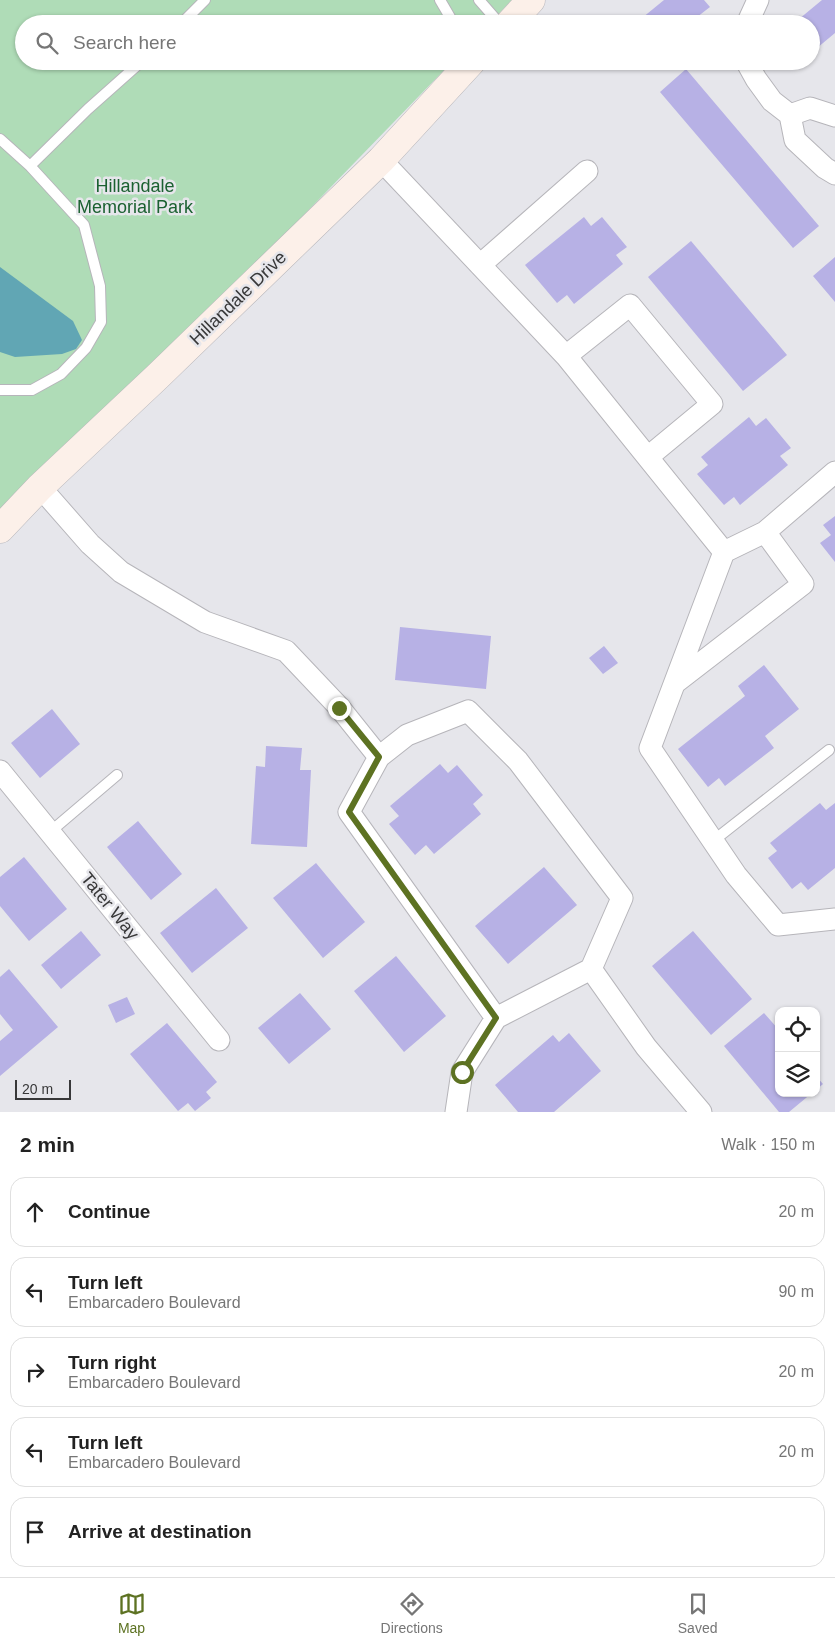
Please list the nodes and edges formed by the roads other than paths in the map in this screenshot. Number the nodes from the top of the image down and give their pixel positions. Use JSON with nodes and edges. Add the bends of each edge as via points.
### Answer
{"nodes":[{"id":1,"x":206,"y":0,"type":"edge"},
{"id":2,"x":440,"y":0,"type":"edge"},
{"id":3,"x":479,"y":0,"type":"edge"},
{"id":4,"x":531,"y":0,"type":"edge"},
{"id":5,"x":758,"y":0,"type":"edge"},
{"id":6,"x":190,"y":15,"type":"edge"},
{"id":7,"x":449,"y":15,"type":"edge"},
{"id":8,"x":492,"y":15,"type":"edge"},
{"id":9,"x":517,"y":15,"type":"edge"},
{"id":10,"x":752,"y":15,"type":"edge"},
{"id":11,"x":132,"y":70,"type":"edge"},
{"id":12,"x":464,"y":70,"type":"edge"},
{"id":13,"x":751,"y":70,"type":"edge"},
{"id":14,"x":790,"y":115,"type":"junction"},
{"id":15,"x":835,"y":116,"type":"edge"},
{"id":16,"x":0,"y":139,"type":"edge"},
{"id":17,"x":381,"y":160,"type":"junction"},
{"id":18,"x":30,"y":166,"type":"junction"},
{"id":19,"x":587,"y":171,"type":"dead end"},
{"id":20,"x":835,"y":174,"type":"edge"},
{"id":21,"x":480,"y":265,"type":"junction"},
{"id":22,"x":566,"y":356,"type":"junction"},
{"id":23,"x":0,"y":390,"type":"edge"},
{"id":24,"x":648,"y":457,"type":"junction"},
{"id":25,"x":835,"y":472,"type":"edge"},
{"id":26,"x":40,"y":487,"type":"junction"},
{"id":27,"x":0,"y":530,"type":"edge"},
{"id":28,"x":766,"y":532,"type":"junction"},
{"id":29,"x":724,"y":552,"type":"junction"},
{"id":30,"x":674,"y":684,"type":"junction"},
{"id":31,"x":829,"y":750,"type":"dead end"},
{"id":32,"x":379,"y":757,"type":"junction"},
{"id":33,"x":0,"y":771,"type":"edge"},
{"id":34,"x":117,"y":775,"type":"dead end"},
{"id":35,"x":50,"y":832,"type":"junction"},
{"id":36,"x":713,"y":841,"type":"junction"},
{"id":37,"x":835,"y":919,"type":"edge"},
{"id":38,"x":591,"y":969,"type":"junction"},
{"id":39,"x":496,"y":1018,"type":"junction"},
{"id":40,"x":219,"y":1040,"type":"dead end"},
{"id":41,"x":456,"y":1112,"type":"edge"},
{"id":42,"x":701,"y":1112,"type":"edge"}],
"edges":[{"from":1,"to":6,"type":"lane"},
{"from":2,"to":7,"type":"lane"},
{"from":3,"to":8,"type":"lane"},
{"from":4,"to":9,"type":"main road"},
{"from":5,"to":10,"type":"street"},
{"from":11,"to":18,"type":"lane"},
{"from":12,"to":17,"type":"main road","name":"Hillandale Drive"},
{"from":13,"to":14,"type":"street","via":[[772,101]]},
{"from":14,"to":15,"type":"street","via":[[810,108]]},
{"from":14,"to":20,"type":"street","via":[[795,140],[817,162]]},
{"from":16,"to":18,"type":"lane"},
{"from":17,"to":21,"type":"street"},
{"from":17,"to":26,"type":"main road","name":"Hillandale Drive"},
{"from":18,"to":23,"type":"lane","via":[[84,224],[100,286],[101,322],[86,348],[61,374],[32,390]]},
{"from":19,"to":21,"type":"street"},
{"from":21,"to":22,"type":"street"},
{"from":22,"to":24,"type":"street"},
{"from":22,"to":24,"type":"street","via":[[630,305],[712,404]]},
{"from":24,"to":29,"type":"street"},
{"from":25,"to":28,"type":"street"},
{"from":26,"to":27,"type":"main road","name":"Hillandale Drive"},
{"from":26,"to":32,"type":"street","via":[[90,544],[121,572],[205,622],[286,651]]},
{"from":28,"to":29,"type":"street"},
{"from":28,"to":30,"type":"street","via":[[803,584]]},
{"from":29,"to":30,"type":"street"},
{"from":30,"to":36,"type":"street","via":[[650,748]]},
{"from":31,"to":36,"type":"lane"},
{"from":32,"to":38,"type":"street","via":[[407,735],[468,711],[518,761],[622,898]]},
{"from":32,"to":39,"type":"street","via":[[349,812]]},
{"from":33,"to":35,"type":"street","name":"Tater Way"},
{"from":34,"to":35,"type":"lane"},
{"from":35,"to":40,"type":"street","name":"Tater Way"},
{"from":36,"to":37,"type":"street","via":[[736,875],[778,925]]},
{"from":38,"to":39,"type":"street"},
{"from":38,"to":42,"type":"street","via":[[646,1047]]},
{"from":39,"to":41,"type":"street","via":[[462,1072]]}]}
